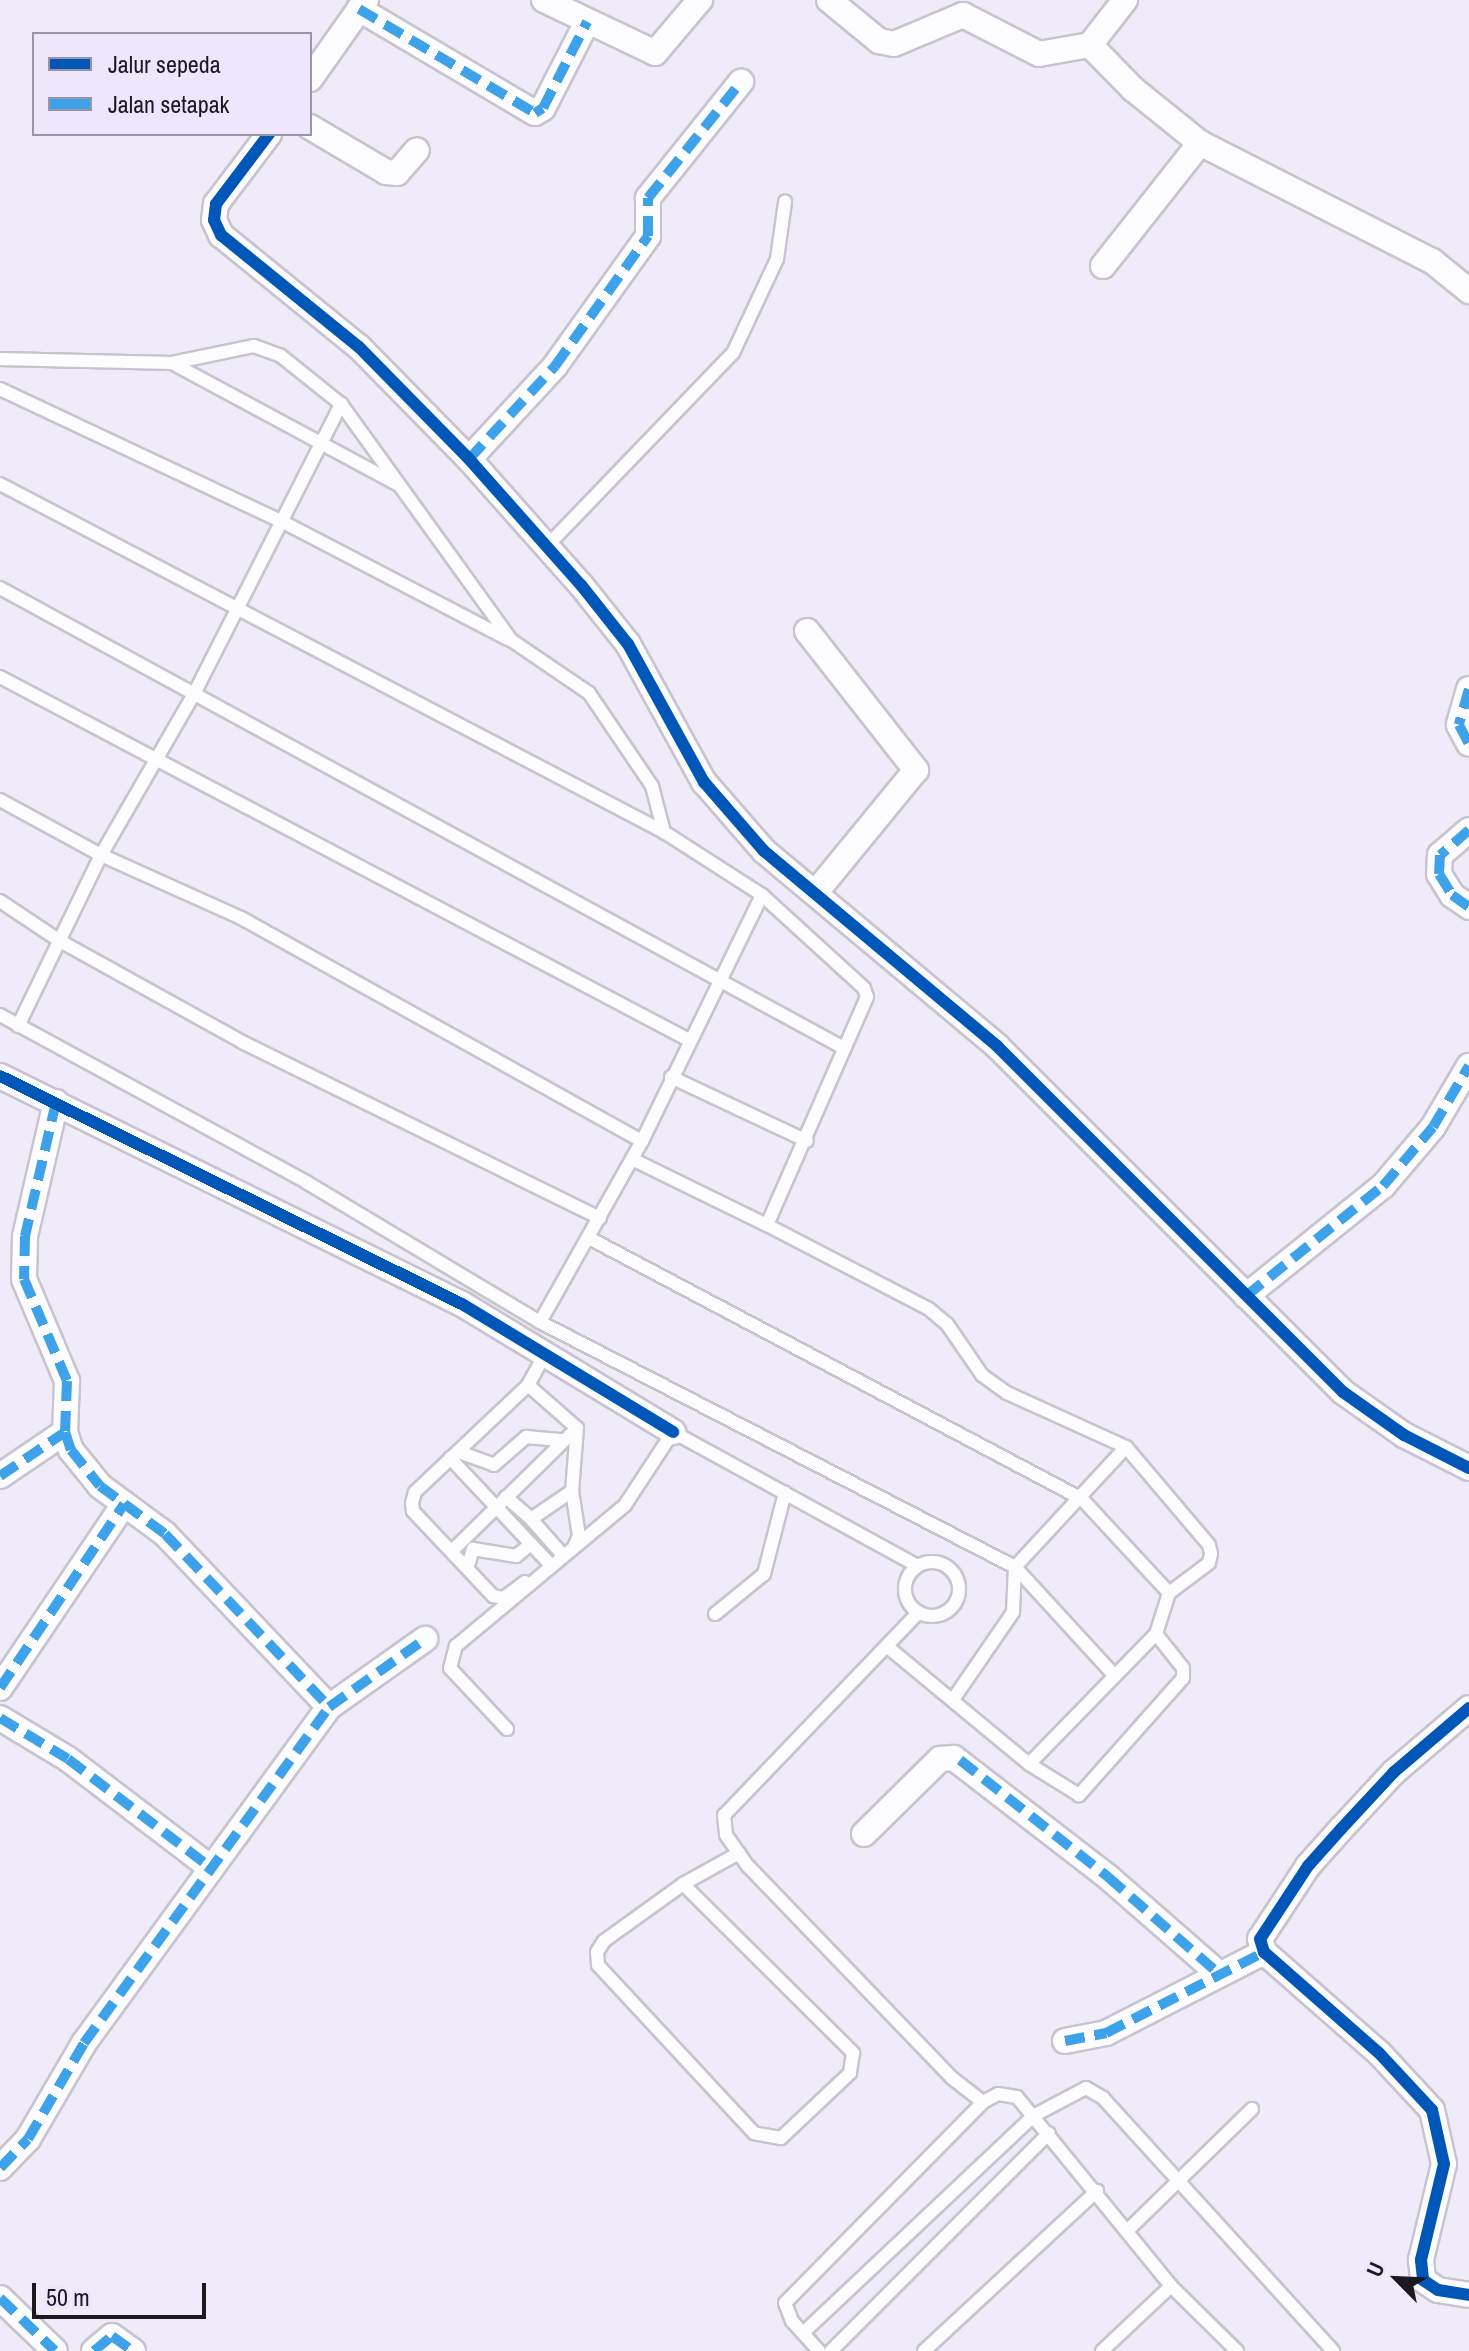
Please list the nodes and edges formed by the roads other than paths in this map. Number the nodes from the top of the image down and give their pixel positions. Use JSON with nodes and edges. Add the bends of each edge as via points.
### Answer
{"nodes":[{"id":1,"x":544,"y":0,"type":"edge"},
{"id":2,"x":700,"y":0,"type":"edge"},
{"id":3,"x":829,"y":0,"type":"edge"},
{"id":4,"x":1125,"y":0,"type":"edge"},
{"id":5,"x":362,"y":5,"type":"edge"},
{"id":6,"x":587,"y":22,"type":"junction"},
{"id":7,"x":1090,"y":45,"type":"junction"},
{"id":8,"x":312,"y":76,"type":"edge"},
{"id":9,"x":741,"y":82,"type":"dead end"},
{"id":10,"x":312,"y":128,"type":"edge"},
{"id":11,"x":267,"y":136,"type":"edge"},
{"id":12,"x":1200,"y":143,"type":"junction"},
{"id":13,"x":417,"y":150,"type":"dead end"},
{"id":14,"x":785,"y":202,"type":"dead end"},
{"id":15,"x":1103,"y":266,"type":"dead end"},
{"id":16,"x":1469,"y":291,"type":"edge"},
{"id":17,"x":0,"y":359,"type":"edge"},
{"id":18,"x":172,"y":363,"type":"junction"},
{"id":19,"x":0,"y":389,"type":"edge"},
{"id":20,"x":341,"y":404,"type":"junction"},
{"id":21,"x":321,"y":445,"type":"junction"},
{"id":22,"x":469,"y":459,"type":"junction"},
{"id":23,"x":0,"y":484,"type":"edge"},
{"id":24,"x":402,"y":487,"type":"junction"},
{"id":25,"x":283,"y":522,"type":"junction"},
{"id":26,"x":547,"y":546,"type":"junction"},
{"id":27,"x":0,"y":588,"type":"edge"},
{"id":28,"x":236,"y":607,"type":"junction"},
{"id":29,"x":807,"y":631,"type":"dead end"},
{"id":30,"x":511,"y":640,"type":"junction"},
{"id":31,"x":0,"y":677,"type":"edge"},
{"id":32,"x":1469,"y":689,"type":"edge"},
{"id":33,"x":195,"y":692,"type":"junction"},
{"id":34,"x":1469,"y":744,"type":"edge"},
{"id":35,"x":151,"y":760,"type":"junction"},
{"id":36,"x":0,"y":800,"type":"edge"},
{"id":37,"x":1469,"y":830,"type":"edge"},
{"id":38,"x":664,"y":832,"type":"junction"},
{"id":39,"x":101,"y":855,"type":"junction"},
{"id":40,"x":817,"y":891,"type":"junction"},
{"id":41,"x":762,"y":895,"type":"junction"},
{"id":42,"x":0,"y":901,"type":"edge"},
{"id":43,"x":1469,"y":907,"type":"edge"},
{"id":44,"x":60,"y":941,"type":"junction"},
{"id":45,"x":722,"y":978,"type":"junction"},
{"id":46,"x":0,"y":1015,"type":"edge"},
{"id":47,"x":18,"y":1026,"type":"junction"},
{"id":48,"x":689,"y":1040,"type":"junction"},
{"id":49,"x":842,"y":1047,"type":"junction"},
{"id":50,"x":1469,"y":1066,"type":"edge"},
{"id":51,"x":0,"y":1076,"type":"edge"},
{"id":52,"x":671,"y":1077,"type":"junction"},
{"id":53,"x":56,"y":1102,"type":"junction"},
{"id":54,"x":642,"y":1141,"type":"junction"},
{"id":55,"x":807,"y":1141,"type":"junction"},
{"id":56,"x":632,"y":1159,"type":"junction"},
{"id":57,"x":600,"y":1218,"type":"junction"},
{"id":58,"x":767,"y":1225,"type":"junction"},
{"id":59,"x":589,"y":1238,"type":"junction"},
{"id":60,"x":1246,"y":1296,"type":"junction"},
{"id":61,"x":540,"y":1322,"type":"junction"},
{"id":62,"x":545,"y":1354,"type":"junction"},
{"id":63,"x":528,"y":1385,"type":"junction"},
{"id":64,"x":577,"y":1428,"type":"junction"},
{"id":65,"x":65,"y":1432,"type":"junction"},
{"id":66,"x":673,"y":1432,"type":"junction"},
{"id":67,"x":563,"y":1440,"type":"junction"},
{"id":68,"x":1126,"y":1447,"type":"junction"},
{"id":69,"x":455,"y":1455,"type":"junction"},
{"id":70,"x":1469,"y":1468,"type":"edge"},
{"id":71,"x":0,"y":1476,"type":"edge"},
{"id":72,"x":572,"y":1491,"type":"junction"},
{"id":73,"x":785,"y":1493,"type":"junction"},
{"id":74,"x":506,"y":1497,"type":"junction"},
{"id":75,"x":1082,"y":1499,"type":"junction"},
{"id":76,"x":124,"y":1504,"type":"junction"},
{"id":77,"x":494,"y":1506,"type":"junction"},
{"id":78,"x":531,"y":1519,"type":"junction"},
{"id":79,"x":531,"y":1544,"type":"junction"},
{"id":80,"x":453,"y":1550,"type":"junction"},
{"id":81,"x":562,"y":1554,"type":"junction"},
{"id":82,"x":549,"y":1563,"type":"junction"},
{"id":83,"x":468,"y":1566,"type":"junction"},
{"id":84,"x":918,"y":1566,"type":"junction"},
{"id":85,"x":1015,"y":1567,"type":"junction"},
{"id":86,"x":1169,"y":1593,"type":"junction"},
{"id":87,"x":918,"y":1613,"type":"junction"},
{"id":88,"x":715,"y":1614,"type":"dead end"},
{"id":89,"x":1156,"y":1634,"type":"junction"},
{"id":90,"x":425,"y":1639,"type":"dead end"},
{"id":91,"x":889,"y":1648,"type":"junction"},
{"id":92,"x":1114,"y":1675,"type":"junction"},
{"id":93,"x":0,"y":1688,"type":"edge"},
{"id":94,"x":954,"y":1698,"type":"junction"},
{"id":95,"x":329,"y":1707,"type":"junction"},
{"id":96,"x":1469,"y":1708,"type":"edge"},
{"id":97,"x":0,"y":1718,"type":"edge"},
{"id":98,"x":507,"y":1729,"type":"dead end"},
{"id":99,"x":1029,"y":1764,"type":"junction"},
{"id":100,"x":864,"y":1834,"type":"dead end"},
{"id":101,"x":739,"y":1853,"type":"junction"},
{"id":102,"x":211,"y":1868,"type":"junction"},
{"id":103,"x":683,"y":1884,"type":"junction"},
{"id":104,"x":1264,"y":1952,"type":"junction"},
{"id":105,"x":1218,"y":1973,"type":"junction"},
{"id":106,"x":1065,"y":2041,"type":"dead end"},
{"id":107,"x":983,"y":2102,"type":"junction"},
{"id":108,"x":1252,"y":2109,"type":"dead end"},
{"id":109,"x":1033,"y":2116,"type":"junction"},
{"id":110,"x":1049,"y":2133,"type":"junction"},
{"id":111,"x":0,"y":2168,"type":"edge"},
{"id":112,"x":1177,"y":2182,"type":"junction"},
{"id":113,"x":1097,"y":2191,"type":"junction"},
{"id":114,"x":1129,"y":2229,"type":"junction"},
{"id":115,"x":1171,"y":2286,"type":"junction"},
{"id":116,"x":1469,"y":2295,"type":"edge"},
{"id":117,"x":0,"y":2298,"type":"edge"},
{"id":118,"x":803,"y":2333,"type":"junction"},
{"id":119,"x":55,"y":2351,"type":"edge"},
{"id":120,"x":94,"y":2351,"type":"edge"},
{"id":121,"x":133,"y":2351,"type":"edge"},
{"id":122,"x":819,"y":2351,"type":"edge"},
{"id":123,"x":831,"y":2351,"type":"edge"},
{"id":124,"x":924,"y":2351,"type":"edge"},
{"id":125,"x":1102,"y":2351,"type":"edge"},
{"id":126,"x":1237,"y":2351,"type":"edge"},
{"id":127,"x":1333,"y":2351,"type":"edge"}],
"edges":[{"from":1,"to":6,"type":"street"},
{"from":2,"to":6,"type":"street","via":[[655,53]]},
{"from":3,"to":7,"type":"street","via":[[879,41],[894,44],[963,15],[1039,54]]},
{"from":4,"to":7,"type":"street"},
{"from":5,"to":6,"type":"street","via":[[535,113],[543,108]]},
{"from":5,"to":8,"type":"street"},
{"from":7,"to":12,"type":"street","via":[[1103,63]]},
{"from":9,"to":22,"type":"street","via":[[648,198],[648,236],[555,366]]},
{"from":10,"to":13,"type":"street","via":[[386,172],[397,173]]},
{"from":11,"to":22,"type":"street","via":[[216,204],[214,220],[221,235],[359,347]]},
{"from":12,"to":15,"type":"street"},
{"from":12,"to":16,"type":"street","via":[[1432,261]]},
{"from":14,"to":26,"type":"lane","via":[[777,259],[733,353]]},
{"from":17,"to":18,"type":"lane"},
{"from":18,"to":20,"type":"lane","via":[[254,346],[281,356]]},
{"from":18,"to":21,"type":"lane"},
{"from":19,"to":25,"type":"lane"},
{"from":20,"to":21,"type":"lane"},
{"from":20,"to":24,"type":"lane"},
{"from":21,"to":24,"type":"lane"},
{"from":21,"to":25,"type":"lane"},
{"from":22,"to":26,"type":"street"},
{"from":23,"to":28,"type":"lane"},
{"from":24,"to":30,"type":"lane"},
{"from":25,"to":28,"type":"lane"},
{"from":25,"to":30,"type":"lane"},
{"from":26,"to":40,"type":"street","via":[[628,644],[704,782],[764,851]]},
{"from":27,"to":33,"type":"lane"},
{"from":28,"to":33,"type":"lane"},
{"from":28,"to":38,"type":"lane"},
{"from":29,"to":40,"type":"street","via":[[916,770]]},
{"from":30,"to":38,"type":"lane","via":[[589,693],[652,786]]},
{"from":31,"to":35,"type":"lane"},
{"from":32,"to":34,"type":"street","via":[[1459,725]]},
{"from":33,"to":35,"type":"lane"},
{"from":33,"to":45,"type":"lane"},
{"from":35,"to":39,"type":"lane"},
{"from":35,"to":48,"type":"lane"},
{"from":36,"to":39,"type":"lane"},
{"from":37,"to":43,"type":"street","via":[[1440,855],[1439,874],[1452,895]]},
{"from":38,"to":41,"type":"lane"},
{"from":39,"to":44,"type":"lane"},
{"from":39,"to":54,"type":"lane","via":[[241,918]]},
{"from":40,"to":60,"type":"street","via":[[997,1046]]},
{"from":41,"to":45,"type":"lane"},
{"from":41,"to":49,"type":"lane","via":[[867,992]]},
{"from":42,"to":44,"type":"lane"},
{"from":44,"to":47,"type":"lane"},
{"from":44,"to":57,"type":"lane","via":[[242,1042]]},
{"from":45,"to":48,"type":"lane"},
{"from":45,"to":49,"type":"lane"},
{"from":46,"to":47,"type":"lane"},
{"from":47,"to":61,"type":"lane","via":[[306,1182]]},
{"from":48,"to":52,"type":"lane"},
{"from":49,"to":55,"type":"lane"},
{"from":50,"to":60,"type":"street","via":[[1433,1127],[1383,1186]]},
{"from":51,"to":53,"type":"street"},
{"from":52,"to":54,"type":"lane"},
{"from":52,"to":55,"type":"lane"},
{"from":53,"to":62,"type":"street","via":[[462,1304]]},
{"from":53,"to":65,"type":"street","via":[[25,1236],[24,1279],[67,1381]]},
{"from":54,"to":56,"type":"lane"},
{"from":55,"to":58,"type":"lane"},
{"from":56,"to":57,"type":"lane"},
{"from":56,"to":58,"type":"lane"},
{"from":57,"to":59,"type":"lane"},
{"from":58,"to":68,"type":"lane","via":[[929,1309],[947,1324],[982,1375],[1007,1393]]},
{"from":59,"to":61,"type":"lane"},
{"from":59,"to":75,"type":"lane"},
{"from":60,"to":70,"type":"street","via":[[1369,1413]]},
{"from":61,"to":85,"type":"lane"},
{"from":62,"to":63,"type":"lane"},
{"from":62,"to":66,"type":"street"},
{"from":63,"to":64,"type":"lane"},
{"from":63,"to":69,"type":"lane"},
{"from":64,"to":67,"type":"lane"},
{"from":64,"to":72,"type":"lane"},
{"from":65,"to":71,"type":"street"},
{"from":65,"to":76,"type":"street","via":[[84,1468]]},
{"from":66,"to":73,"type":"lane"},
{"from":66,"to":98,"type":"lane","via":[[625,1505],[456,1646],[450,1668]]},
{"from":67,"to":69,"type":"lane","via":[[526,1437],[494,1465]]},
{"from":67,"to":74,"type":"lane"},
{"from":68,"to":75,"type":"lane"},
{"from":68,"to":86,"type":"lane","via":[[1209,1545],[1209,1563]]},
{"from":69,"to":77,"type":"lane"},
{"from":69,"to":80,"type":"lane","via":[[415,1492],[412,1503],[413,1511]]},
{"from":72,"to":78,"type":"lane"},
{"from":72,"to":81,"type":"lane","via":[[579,1542]]},
{"from":73,"to":84,"type":"lane"},
{"from":73,"to":88,"type":"lane","via":[[764,1574]]},
{"from":74,"to":77,"type":"lane"},
{"from":74,"to":78,"type":"lane"},
{"from":75,"to":85,"type":"lane"},
{"from":75,"to":86,"type":"lane"},
{"from":76,"to":93,"type":"street"},
{"from":76,"to":95,"type":"street","via":[[165,1534]]},
{"from":77,"to":79,"type":"lane"},
{"from":77,"to":80,"type":"lane"},
{"from":78,"to":81,"type":"lane"},
{"from":79,"to":82,"type":"lane"},
{"from":79,"to":83,"type":"lane","via":[[516,1556],[473,1549]]},
{"from":80,"to":83,"type":"lane"},
{"from":81,"to":82,"type":"lane"},
{"from":82,"to":83,"type":"lane","via":[[498,1598]]},
{"from":84,"to":87,"type":"lane","via":[[905,1590]]},
{"from":84,"to":87,"type":"lane","via":[[941,1563],[954,1573],[959,1589],[949,1611],[934,1617]]},
{"from":85,"to":92,"type":"lane"},
{"from":85,"to":94,"type":"lane","via":[[1013,1612]]},
{"from":86,"to":89,"type":"lane"},
{"from":87,"to":91,"type":"lane"},
{"from":89,"to":92,"type":"lane"},
{"from":89,"to":99,"type":"lane","via":[[1183,1668],[1183,1678],[1086,1792],[1072,1793]]},
{"from":90,"to":95,"type":"street"},
{"from":91,"to":94,"type":"lane"},
{"from":91,"to":101,"type":"lane","via":[[724,1815],[726,1835]]},
{"from":92,"to":99,"type":"lane"},
{"from":94,"to":99,"type":"lane"},
{"from":95,"to":102,"type":"street"},
{"from":96,"to":104,"type":"street","via":[[1394,1772],[1308,1866],[1264,1929]]},
{"from":97,"to":102,"type":"street","via":[[68,1759]]},
{"from":100,"to":105,"type":"street","via":[[940,1759],[954,1758],[1108,1877]]},
{"from":101,"to":103,"type":"lane"},
{"from":101,"to":107,"type":"lane","via":[[903,2030]]},
{"from":102,"to":111,"type":"street","via":[[84,2043],[28,2139]]},
{"from":103,"to":103,"type":"lane","via":[[853,2053],[850,2073],[781,2138],[754,2133],[598,1965],[597,1952],[604,1941]]},
{"from":104,"to":105,"type":"street"},
{"from":104,"to":116,"type":"street","via":[[1379,2053],[1432,2110],[1444,2164],[1421,2260],[1423,2280],[1438,2290]]},
{"from":105,"to":106,"type":"street","via":[[1106,2033]]},
{"from":107,"to":109,"type":"lane","via":[[1007,2094]]},
{"from":107,"to":118,"type":"lane","via":[[785,2303]]},
{"from":108,"to":112,"type":"lane"},
{"from":109,"to":110,"type":"lane"},
{"from":109,"to":112,"type":"lane","via":[[1069,2093],[1094,2091]]},
{"from":109,"to":118,"type":"lane"},
{"from":110,"to":113,"type":"lane"},
{"from":110,"to":123,"type":"lane"},
{"from":112,"to":114,"type":"lane"},
{"from":112,"to":127,"type":"lane"},
{"from":113,"to":114,"type":"lane"},
{"from":113,"to":124,"type":"lane"},
{"from":114,"to":115,"type":"lane"},
{"from":115,"to":125,"type":"lane"},
{"from":115,"to":126,"type":"lane"},
{"from":117,"to":119,"type":"street"},
{"from":118,"to":122,"type":"lane"},
{"from":120,"to":121,"type":"street","via":[[112,2336]]}]}
